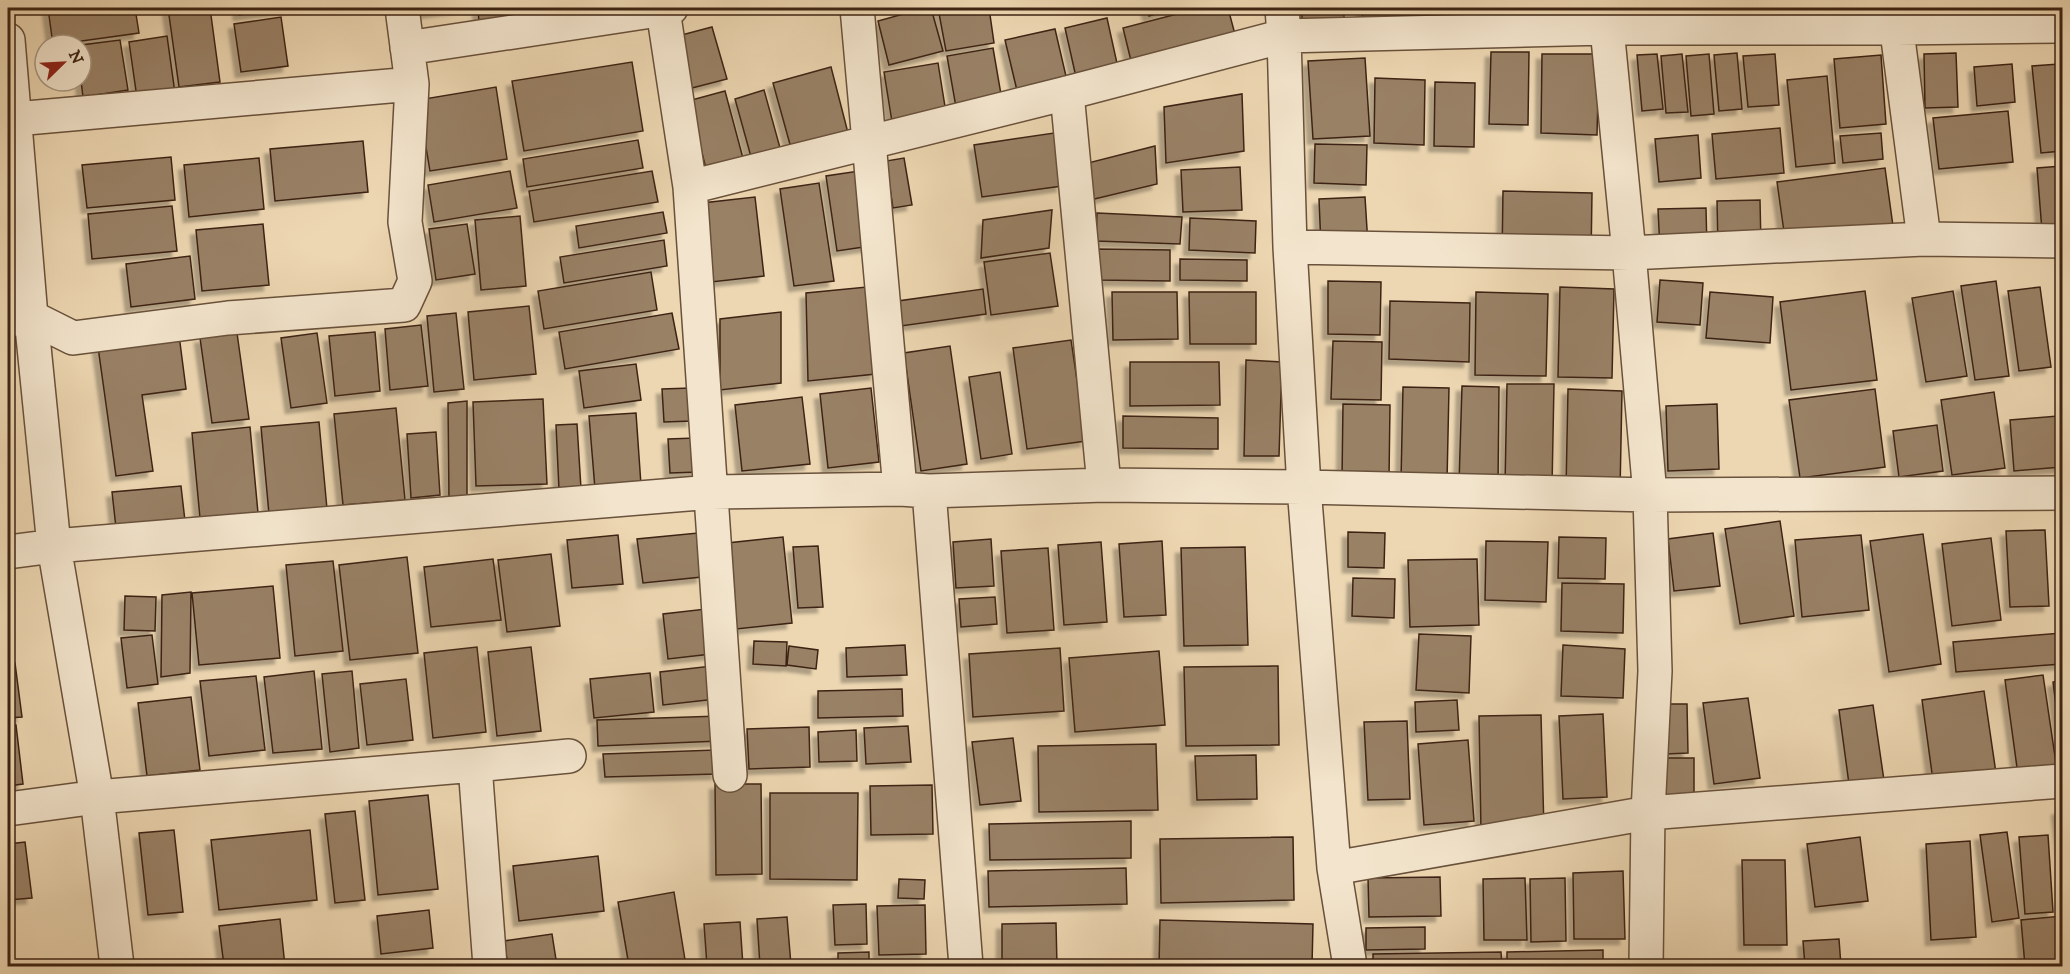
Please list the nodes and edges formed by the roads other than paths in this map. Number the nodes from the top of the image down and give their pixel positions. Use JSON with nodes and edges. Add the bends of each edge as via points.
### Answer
{"nodes":[{"id":1,"x":402,"y":8,"type":"edge"},
{"id":2,"x":857,"y":8,"type":"edge"},
{"id":3,"x":667,"y":9,"type":"edge"},
{"id":4,"x":1606,"y":18,"type":"edge"},
{"id":5,"x":1895,"y":18,"type":"edge"},
{"id":6,"x":1283,"y":22,"type":"edge"},
{"id":7,"x":2062,"y":26,"type":"edge"},
{"id":8,"x":8,"y":40,"type":"edge"},
{"id":9,"x":407,"y":48,"type":"junction"},
{"id":10,"x":412,"y":84,"type":"junction"},
{"id":11,"x":1067,"y":93,"type":"junction"},
{"id":12,"x":15,"y":118,"type":"junction"},
{"id":13,"x":869,"y":141,"type":"junction"},
{"id":14,"x":690,"y":187,"type":"junction"},
{"id":15,"x":1924,"y":239,"type":"junction"},
{"id":16,"x":2062,"y":241,"type":"edge"},
{"id":17,"x":1290,"y":247,"type":"junction"},
{"id":18,"x":1629,"y":253,"type":"junction"},
{"id":19,"x":19,"y":319,"type":"edge"},
{"id":20,"x":1104,"y":485,"type":"junction"},
{"id":21,"x":1304,"y":487,"type":"junction"},
{"id":22,"x":915,"y":490,"type":"junction"},
{"id":23,"x":712,"y":492,"type":"junction"},
{"id":24,"x":2062,"y":492,"type":"edge"},
{"id":25,"x":1650,"y":495,"type":"junction"},
{"id":26,"x":54,"y":546,"type":"junction"},
{"id":27,"x":8,"y":552,"type":"edge"},
{"id":28,"x":568,"y":756,"type":"dead end"},
{"id":29,"x":475,"y":765,"type":"junction"},
{"id":30,"x":730,"y":775,"type":"dead end"},
{"id":31,"x":2062,"y":781,"type":"edge"},
{"id":32,"x":97,"y":797,"type":"junction"},
{"id":33,"x":8,"y":809,"type":"edge"},
{"id":34,"x":1648,"y":813,"type":"junction"},
{"id":35,"x":1334,"y":868,"type":"junction"},
{"id":36,"x":117,"y":966,"type":"edge"},
{"id":37,"x":490,"y":966,"type":"edge"},
{"id":38,"x":966,"y":966,"type":"edge"},
{"id":39,"x":1350,"y":966,"type":"edge"},
{"id":40,"x":1646,"y":966,"type":"edge"}],
"edges":[{"from":1,"to":9,"type":"street"},
{"from":2,"to":13,"type":"street"},
{"from":3,"to":9,"type":"street"},
{"from":3,"to":14,"type":"street"},
{"from":4,"to":5,"type":"street"},
{"from":4,"to":6,"type":"street"},
{"from":4,"to":18,"type":"street"},
{"from":5,"to":7,"type":"street"},
{"from":5,"to":15,"type":"street"},
{"from":6,"to":11,"type":"street"},
{"from":6,"to":17,"type":"street"},
{"from":8,"to":12,"type":"street"},
{"from":9,"to":10,"type":"street"},
{"from":10,"to":12,"type":"street"},
{"from":10,"to":19,"type":"street","via":[[405,222],[415,281],[404,305],[228,318],[73,338]]},
{"from":11,"to":13,"type":"street"},
{"from":11,"to":20,"type":"street"},
{"from":12,"to":19,"type":"street"},
{"from":13,"to":14,"type":"street"},
{"from":13,"to":22,"type":"street"},
{"from":14,"to":23,"type":"street"},
{"from":15,"to":16,"type":"street"},
{"from":15,"to":18,"type":"street"},
{"from":17,"to":18,"type":"street"},
{"from":17,"to":21,"type":"street"},
{"from":18,"to":25,"type":"street"},
{"from":19,"to":26,"type":"street"},
{"from":20,"to":21,"type":"street"},
{"from":20,"to":22,"type":"street"},
{"from":21,"to":25,"type":"street"},
{"from":21,"to":35,"type":"street"},
{"from":22,"to":23,"type":"street"},
{"from":22,"to":38,"type":"street"},
{"from":23,"to":26,"type":"street"},
{"from":23,"to":30,"type":"street"},
{"from":24,"to":25,"type":"street"},
{"from":25,"to":34,"type":"street","via":[[1655,671]]},
{"from":26,"to":27,"type":"street"},
{"from":26,"to":32,"type":"street"},
{"from":28,"to":29,"type":"street"},
{"from":29,"to":32,"type":"street"},
{"from":29,"to":37,"type":"street"},
{"from":31,"to":34,"type":"street"},
{"from":32,"to":33,"type":"street"},
{"from":32,"to":36,"type":"street"},
{"from":34,"to":35,"type":"street"},
{"from":34,"to":40,"type":"street"},
{"from":35,"to":39,"type":"street"}]}
